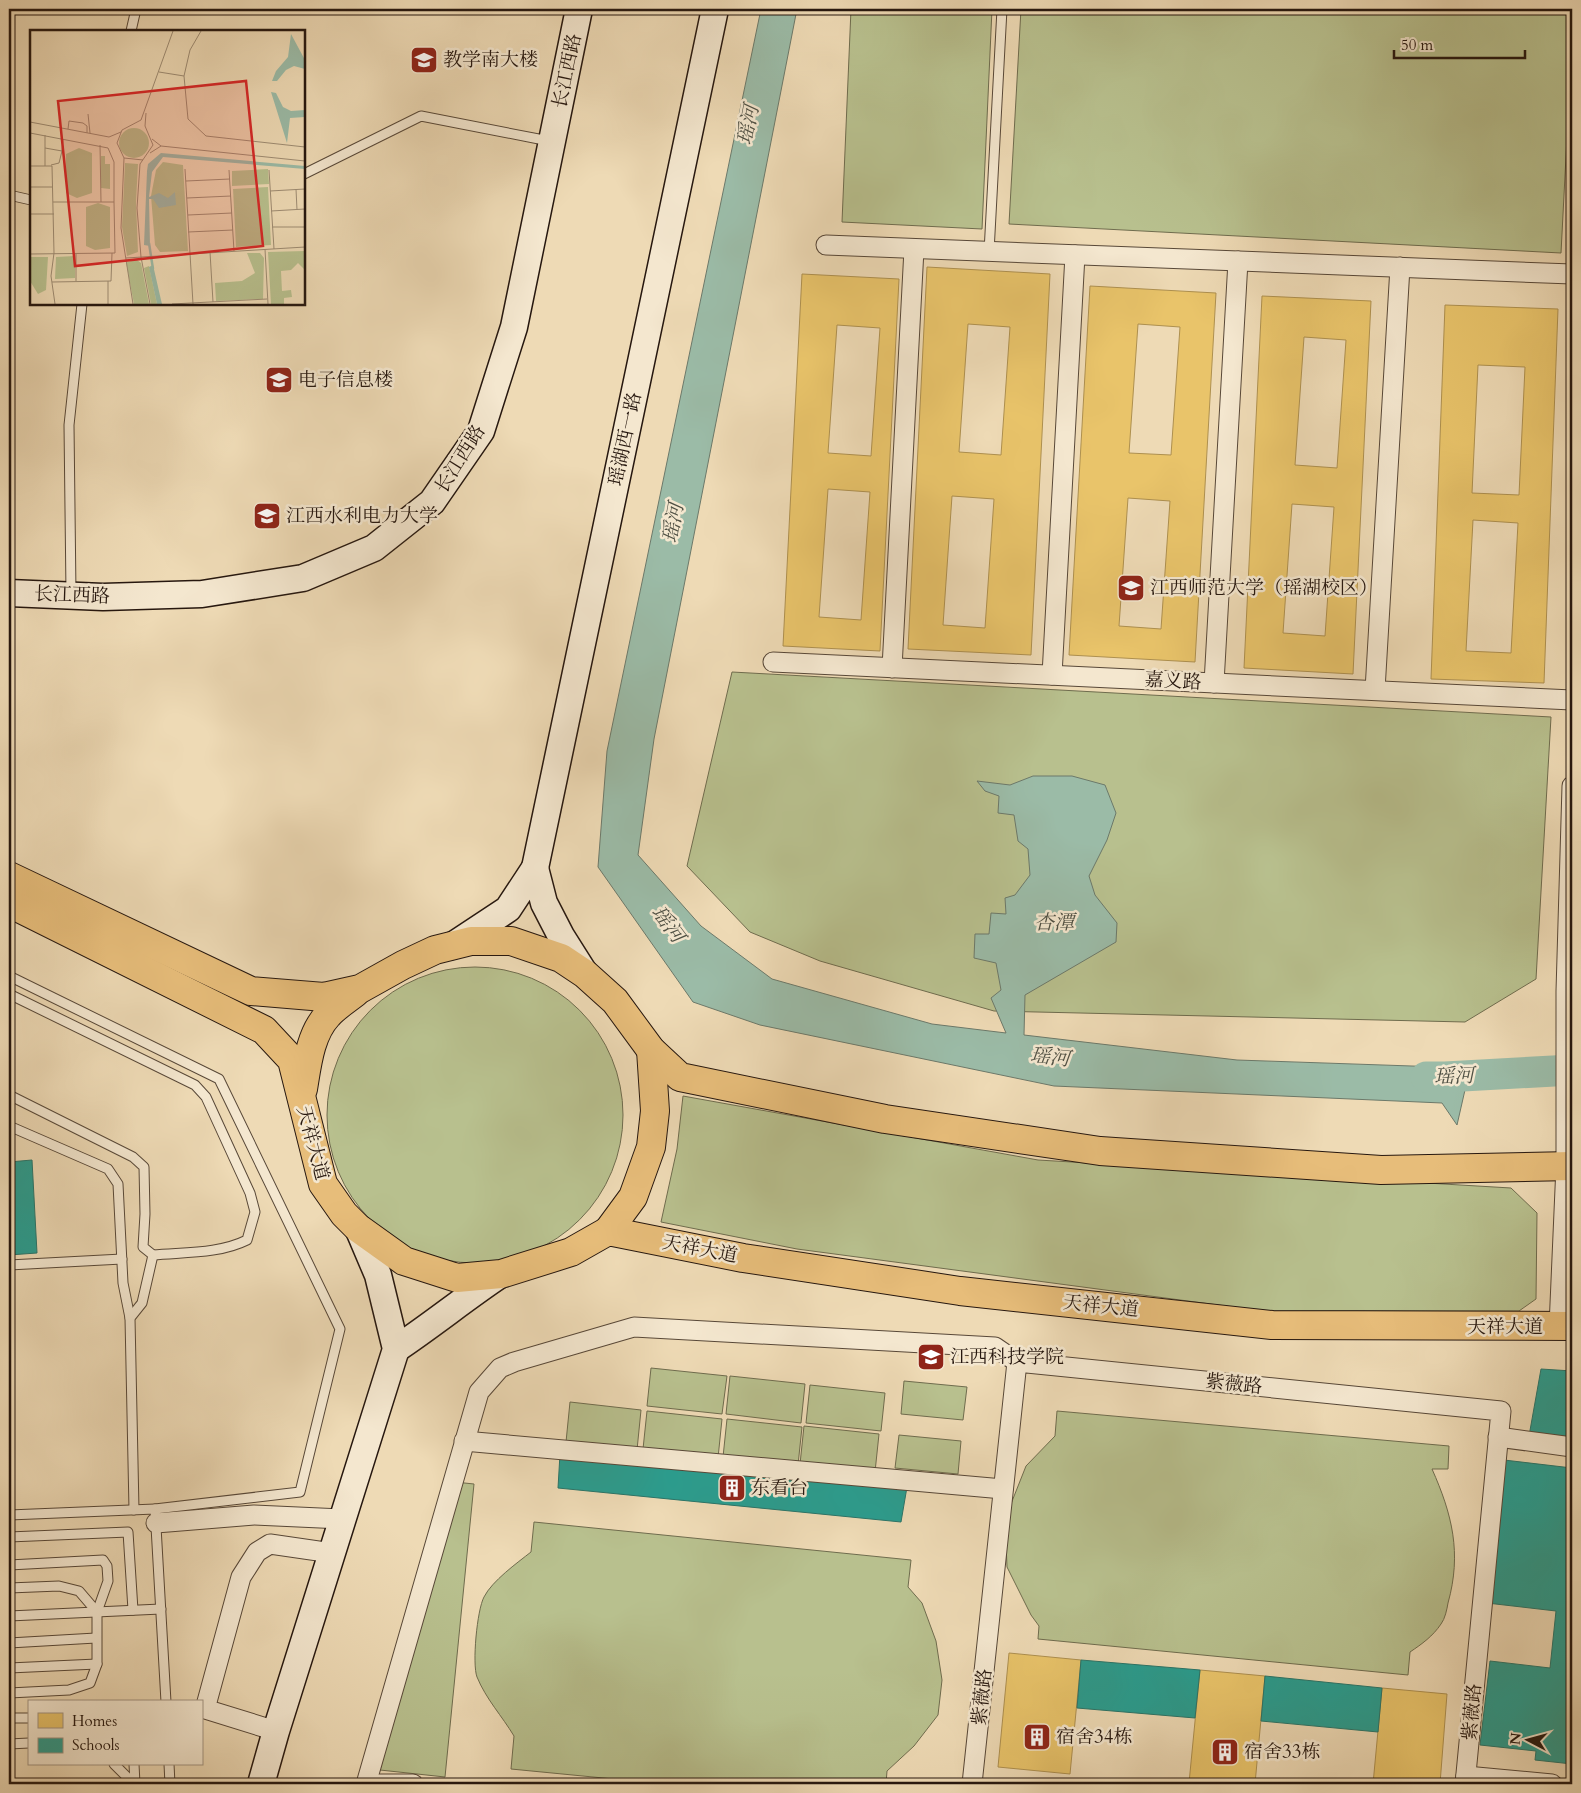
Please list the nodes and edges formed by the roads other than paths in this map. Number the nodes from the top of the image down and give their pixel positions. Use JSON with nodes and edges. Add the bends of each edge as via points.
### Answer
{"nodes":[{"id":1,"x":136,"y":9,"type":"edge"},
{"id":2,"x":579,"y":9,"type":"edge"},
{"id":3,"x":715,"y":9,"type":"edge"},
{"id":4,"x":1002,"y":9,"type":"edge"},
{"id":5,"x":131,"y":30,"type":"edge"},
{"id":6,"x":552,"y":142,"type":"junction"},
{"id":7,"x":305,"y":174,"type":"edge"},
{"id":8,"x":9,"y":195,"type":"edge"},
{"id":9,"x":30,"y":200,"type":"edge"},
{"id":10,"x":826,"y":245,"type":"dead end"},
{"id":11,"x":914,"y":249,"type":"junction"},
{"id":12,"x":989,"y":252,"type":"junction"},
{"id":13,"x":1075,"y":255,"type":"junction"},
{"id":14,"x":1238,"y":261,"type":"junction"},
{"id":15,"x":1400,"y":267,"type":"junction"},
{"id":16,"x":1572,"y":274,"type":"edge"},
{"id":17,"x":82,"y":305,"type":"edge"},
{"id":18,"x":9,"y":593,"type":"edge"},
{"id":19,"x":71,"y":596,"type":"junction"},
{"id":20,"x":773,"y":662,"type":"dead end"},
{"id":21,"x":892,"y":668,"type":"junction"},
{"id":22,"x":1052,"y":675,"type":"junction"},
{"id":23,"x":1214,"y":683,"type":"junction"},
{"id":24,"x":1375,"y":690,"type":"junction"},
{"id":25,"x":1572,"y":700,"type":"edge"},
{"id":26,"x":1572,"y":786,"type":"edge"},
{"id":27,"x":535,"y":868,"type":"junction"},
{"id":28,"x":9,"y":876,"type":"edge"},
{"id":29,"x":9,"y":903,"type":"edge"},
{"id":30,"x":1570,"y":924,"type":"edge"},
{"id":31,"x":452,"y":946,"type":"junction"},
{"id":32,"x":585,"y":974,"type":"junction"},
{"id":33,"x":9,"y":976,"type":"edge"},
{"id":34,"x":360,"y":989,"type":"junction"},
{"id":35,"x":9,"y":994,"type":"edge"},
{"id":36,"x":651,"y":1050,"type":"junction"},
{"id":37,"x":9,"y":1095,"type":"edge"},
{"id":38,"x":301,"y":1100,"type":"junction"},
{"id":39,"x":9,"y":1126,"type":"edge"},
{"id":40,"x":1569,"y":1166,"type":"edge"},
{"id":41,"x":358,"y":1228,"type":"junction"},
{"id":42,"x":608,"y":1231,"type":"junction"},
{"id":43,"x":153,"y":1255,"type":"junction"},
{"id":44,"x":122,"y":1260,"type":"junction"},
{"id":45,"x":9,"y":1265,"type":"edge"},
{"id":46,"x":501,"y":1274,"type":"junction"},
{"id":47,"x":130,"y":1318,"type":"junction"},
{"id":48,"x":1566,"y":1327,"type":"edge"},
{"id":49,"x":396,"y":1349,"type":"junction"},
{"id":50,"x":1017,"y":1362,"type":"junction"},
{"id":51,"x":1498,"y":1438,"type":"junction"},
{"id":52,"x":464,"y":1441,"type":"junction"},
{"id":53,"x":1572,"y":1447,"type":"edge"},
{"id":54,"x":1004,"y":1489,"type":"junction"},
{"id":55,"x":134,"y":1510,"type":"junction"},
{"id":56,"x":9,"y":1515,"type":"edge"},
{"id":57,"x":156,"y":1516,"type":"junction"},
{"id":58,"x":342,"y":1519,"type":"junction"},
{"id":59,"x":9,"y":1538,"type":"edge"},
{"id":60,"x":332,"y":1553,"type":"junction"},
{"id":61,"x":9,"y":1565,"type":"edge"},
{"id":62,"x":9,"y":1588,"type":"edge"},
{"id":63,"x":161,"y":1609,"type":"junction"},
{"id":64,"x":133,"y":1610,"type":"junction"},
{"id":65,"x":97,"y":1612,"type":"junction"},
{"id":66,"x":9,"y":1616,"type":"edge"},
{"id":67,"x":96,"y":1638,"type":"junction"},
{"id":68,"x":9,"y":1643,"type":"edge"},
{"id":69,"x":97,"y":1664,"type":"junction"},
{"id":70,"x":9,"y":1668,"type":"edge"},
{"id":71,"x":9,"y":1693,"type":"edge"},
{"id":72,"x":166,"y":1700,"type":"edge"},
{"id":73,"x":9,"y":1718,"type":"edge"},
{"id":74,"x":28,"y":1718,"type":"edge"},
{"id":75,"x":276,"y":1731,"type":"junction"},
{"id":76,"x":28,"y":1743,"type":"edge"},
{"id":77,"x":9,"y":1744,"type":"edge"},
{"id":78,"x":116,"y":1766,"type":"edge"},
{"id":79,"x":134,"y":1766,"type":"edge"},
{"id":80,"x":169,"y":1766,"type":"edge"},
{"id":81,"x":1466,"y":1780,"type":"edge"},
{"id":82,"x":135,"y":1784,"type":"edge"},
{"id":83,"x":170,"y":1784,"type":"edge"},
{"id":84,"x":261,"y":1784,"type":"edge"},
{"id":85,"x":368,"y":1784,"type":"edge"},
{"id":86,"x":413,"y":1784,"type":"edge"},
{"id":87,"x":972,"y":1784,"type":"edge"},
{"id":88,"x":1552,"y":1784,"type":"edge"}],
"edges":[{"from":1,"to":5,"type":"lane"},
{"from":2,"to":6,"type":"street","name":"长江西路"},
{"from":3,"to":27,"type":"street","name":"瑶湖西一路"},
{"from":4,"to":12,"type":"lane"},
{"from":6,"to":7,"type":"lane","via":[[421,116]]},
{"from":6,"to":19,"type":"street","name":"长江西路","via":[[514,327],[481,431],[432,502],[374,548],[304,578],[202,594]]},
{"from":8,"to":9,"type":"lane"},
{"from":10,"to":11,"type":"street"},
{"from":11,"to":12,"type":"street"},
{"from":11,"to":21,"type":"street"},
{"from":12,"to":13,"type":"street"},
{"from":13,"to":14,"type":"street"},
{"from":13,"to":22,"type":"street"},
{"from":14,"to":15,"type":"street"},
{"from":14,"to":23,"type":"street"},
{"from":15,"to":16,"type":"street"},
{"from":15,"to":24,"type":"street"},
{"from":17,"to":19,"type":"lane","via":[[68,425]]},
{"from":18,"to":19,"type":"street","name":"长江西路"},
{"from":20,"to":21,"type":"street","name":"嘉义路"},
{"from":21,"to":22,"type":"street","name":"嘉义路"},
{"from":22,"to":23,"type":"street","name":"嘉义路"},
{"from":23,"to":24,"type":"street","name":"嘉义路"},
{"from":24,"to":25,"type":"street","name":"嘉义路"},
{"from":26,"to":30,"type":"street"},
{"from":27,"to":31,"type":"street","via":[[508,909]]},
{"from":27,"to":32,"type":"street","via":[[544,903]]},
{"from":28,"to":34,"type":"main road","via":[[251,991],[324,997]]},
{"from":29,"to":38,"type":"main road","name":"天祥大道","via":[[264,1030],[292,1060]]},
{"from":30,"to":40,"type":"street","via":[[1566,991]]},
{"from":31,"to":32,"type":"main road","via":[[472,941],[510,941],[562,958]]},
{"from":31,"to":34,"type":"main road","via":[[435,950]]},
{"from":32,"to":36,"type":"main road","via":[[615,1001]]},
{"from":33,"to":57,"type":"lane","via":[[219,1079],[340,1329],[300,1492]]},
{"from":34,"to":38,"type":"main road","via":[[327,1016],[315,1037]]},
{"from":35,"to":43,"type":"lane","via":[[195,1085],[206,1096],[250,1193],[255,1212],[247,1240],[217,1250]]},
{"from":36,"to":40,"type":"main road","via":[[680,1077],[885,1119],[1100,1151],[1381,1170]]},
{"from":36,"to":42,"type":"main road","via":[[655,1110],[651,1147],[633,1197]]},
{"from":37,"to":43,"type":"lane","via":[[133,1157],[144,1167],[142,1247]]},
{"from":38,"to":41,"type":"main road","name":"天祥大道","via":[[323,1184]]},
{"from":39,"to":44,"type":"lane","via":[[108,1170],[118,1184]]},
{"from":40,"to":48,"type":"street"},
{"from":41,"to":46,"type":"main road","name":"天祥大道","via":[[404,1261],[457,1278]]},
{"from":41,"to":49,"type":"street","via":[[378,1275]]},
{"from":42,"to":46,"type":"main road","name":"天祥大道","via":[[571,1252]]},
{"from":42,"to":48,"type":"main road","name":"天祥大道","via":[[743,1258],[960,1291],[1272,1325]]},
{"from":43,"to":47,"type":"lane","via":[[142,1304]]},
{"from":44,"to":45,"type":"lane"},
{"from":44,"to":47,"type":"lane"},
{"from":46,"to":49,"type":"street"},
{"from":47,"to":55,"type":"lane"},
{"from":49,"to":58,"type":"street"},
{"from":50,"to":51,"type":"street","name":"紫薇路","via":[[1501,1411]]},
{"from":50,"to":52,"type":"street","via":[[995,1347],[634,1327],[500,1368],[479,1392]]},
{"from":50,"to":54,"type":"street","name":"紫薇路"},
{"from":51,"to":53,"type":"street"},
{"from":51,"to":81,"type":"street","name":"紫薇路"},
{"from":52,"to":54,"type":"street"},
{"from":52,"to":85,"type":"street"},
{"from":54,"to":87,"type":"street","name":"紫薇路"},
{"from":55,"to":56,"type":"lane"},
{"from":55,"to":57,"type":"lane"},
{"from":57,"to":58,"type":"street","via":[[254,1515]]},
{"from":57,"to":63,"type":"lane"},
{"from":58,"to":60,"type":"street"},
{"from":59,"to":64,"type":"lane","via":[[128,1532]]},
{"from":60,"to":75,"type":"street"},
{"from":60,"to":75,"type":"street","via":[[270,1544],[257,1552],[240,1576],[205,1708]]},
{"from":61,"to":65,"type":"lane","via":[[104,1560],[108,1581]]},
{"from":62,"to":65,"type":"lane","via":[[58,1586],[79,1591]]},
{"from":63,"to":64,"type":"lane"},
{"from":63,"to":72,"type":"lane"},
{"from":64,"to":65,"type":"lane"},
{"from":65,"to":66,"type":"lane"},
{"from":65,"to":67,"type":"lane"},
{"from":67,"to":68,"type":"lane"},
{"from":67,"to":69,"type":"lane"},
{"from":69,"to":70,"type":"lane"},
{"from":69,"to":71,"type":"lane","via":[[90,1683],[69,1690]]},
{"from":73,"to":74,"type":"lane"},
{"from":75,"to":84,"type":"street"},
{"from":76,"to":77,"type":"lane"},
{"from":78,"to":82,"type":"lane"},
{"from":79,"to":82,"type":"lane"},
{"from":80,"to":83,"type":"lane"},
{"from":81,"to":88,"type":"street"},
{"from":85,"to":86,"type":"street"}]}
